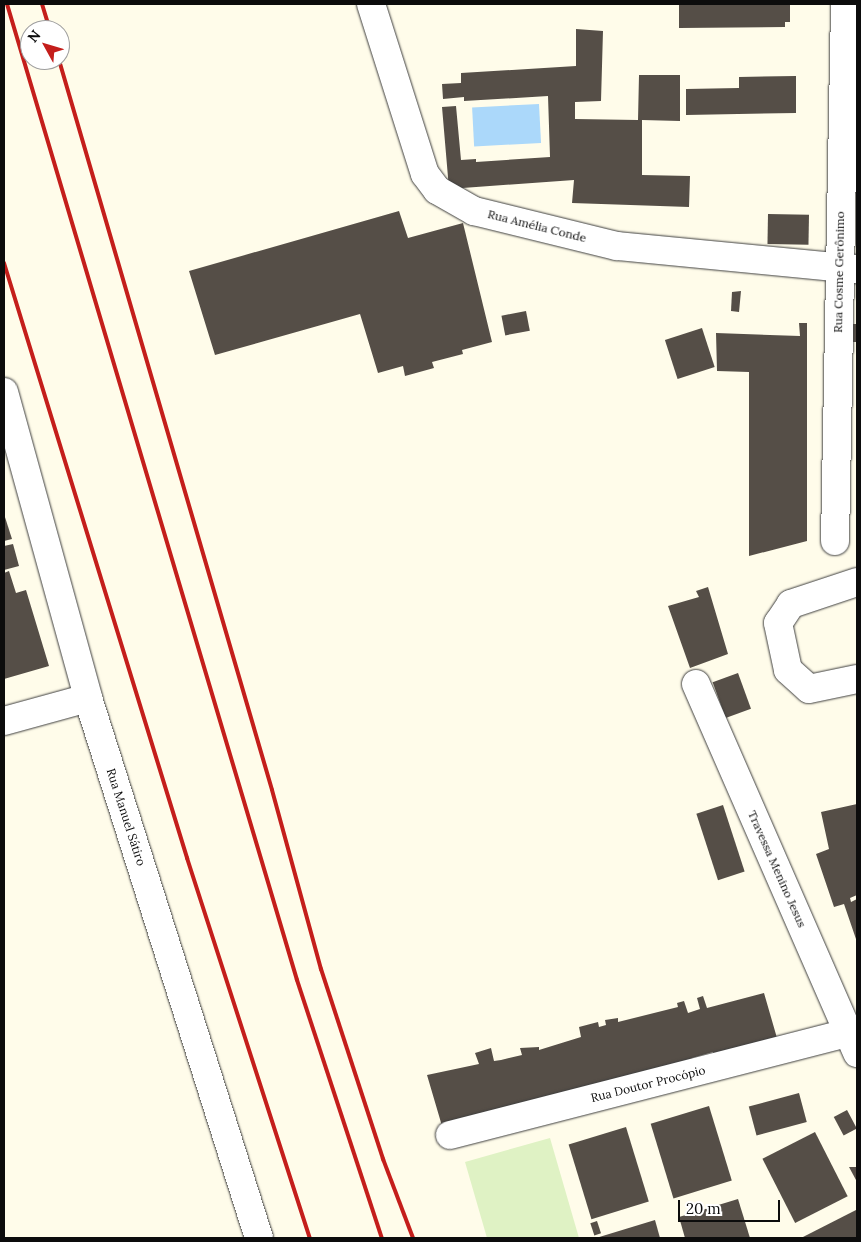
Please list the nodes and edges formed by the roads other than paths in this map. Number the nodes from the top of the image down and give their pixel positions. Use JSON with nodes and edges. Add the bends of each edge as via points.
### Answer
{"nodes":[{"id":1,"x":371,"y":4,"type":"edge"},
{"id":2,"x":844,"y":4,"type":"edge"},
{"id":3,"x":848,"y":269,"type":"edge"},
{"id":4,"x":4,"y":392,"type":"edge"},
{"id":5,"x":835,"y":541,"type":"dead end"},
{"id":6,"x":857,"y":582,"type":"edge"},
{"id":7,"x":857,"y":679,"type":"edge"},
{"id":8,"x":696,"y":684,"type":"dead end"},
{"id":9,"x":88,"y":698,"type":"junction"},
{"id":10,"x":4,"y":721,"type":"edge"},
{"id":11,"x":847,"y":1004,"type":"edge"},
{"id":12,"x":852,"y":1043,"type":"edge"},
{"id":13,"x":450,"y":1134,"type":"dead end"},
{"id":14,"x":259,"y":1238,"type":"edge"}],
"edges":[{"from":1,"to":3,"type":"street","name":"Rua Amélia Conde","via":[[425,174],[437,190],[467,207],[617,246]]},
{"from":2,"to":3,"type":"street","name":"Rua Cosme Gerônimo"},
{"from":3,"to":5,"type":"street","name":"Rua Cosme Gerônimo"},
{"from":4,"to":9,"type":"street","name":"Rua Manuel Sátiro"},
{"from":6,"to":7,"type":"street","via":[[792,604],[778,623],[788,670],[809,689]]},
{"from":8,"to":11,"type":"street","name":"Travessa Menino Jesus"},
{"from":9,"to":10,"type":"street"},
{"from":9,"to":14,"type":"street","name":"Rua Manuel Sátiro"},
{"from":11,"to":12,"type":"street","name":"Travessa Menino Jesus"},
{"from":12,"to":13,"type":"street","name":"Rua Doutor Procópio"}]}
